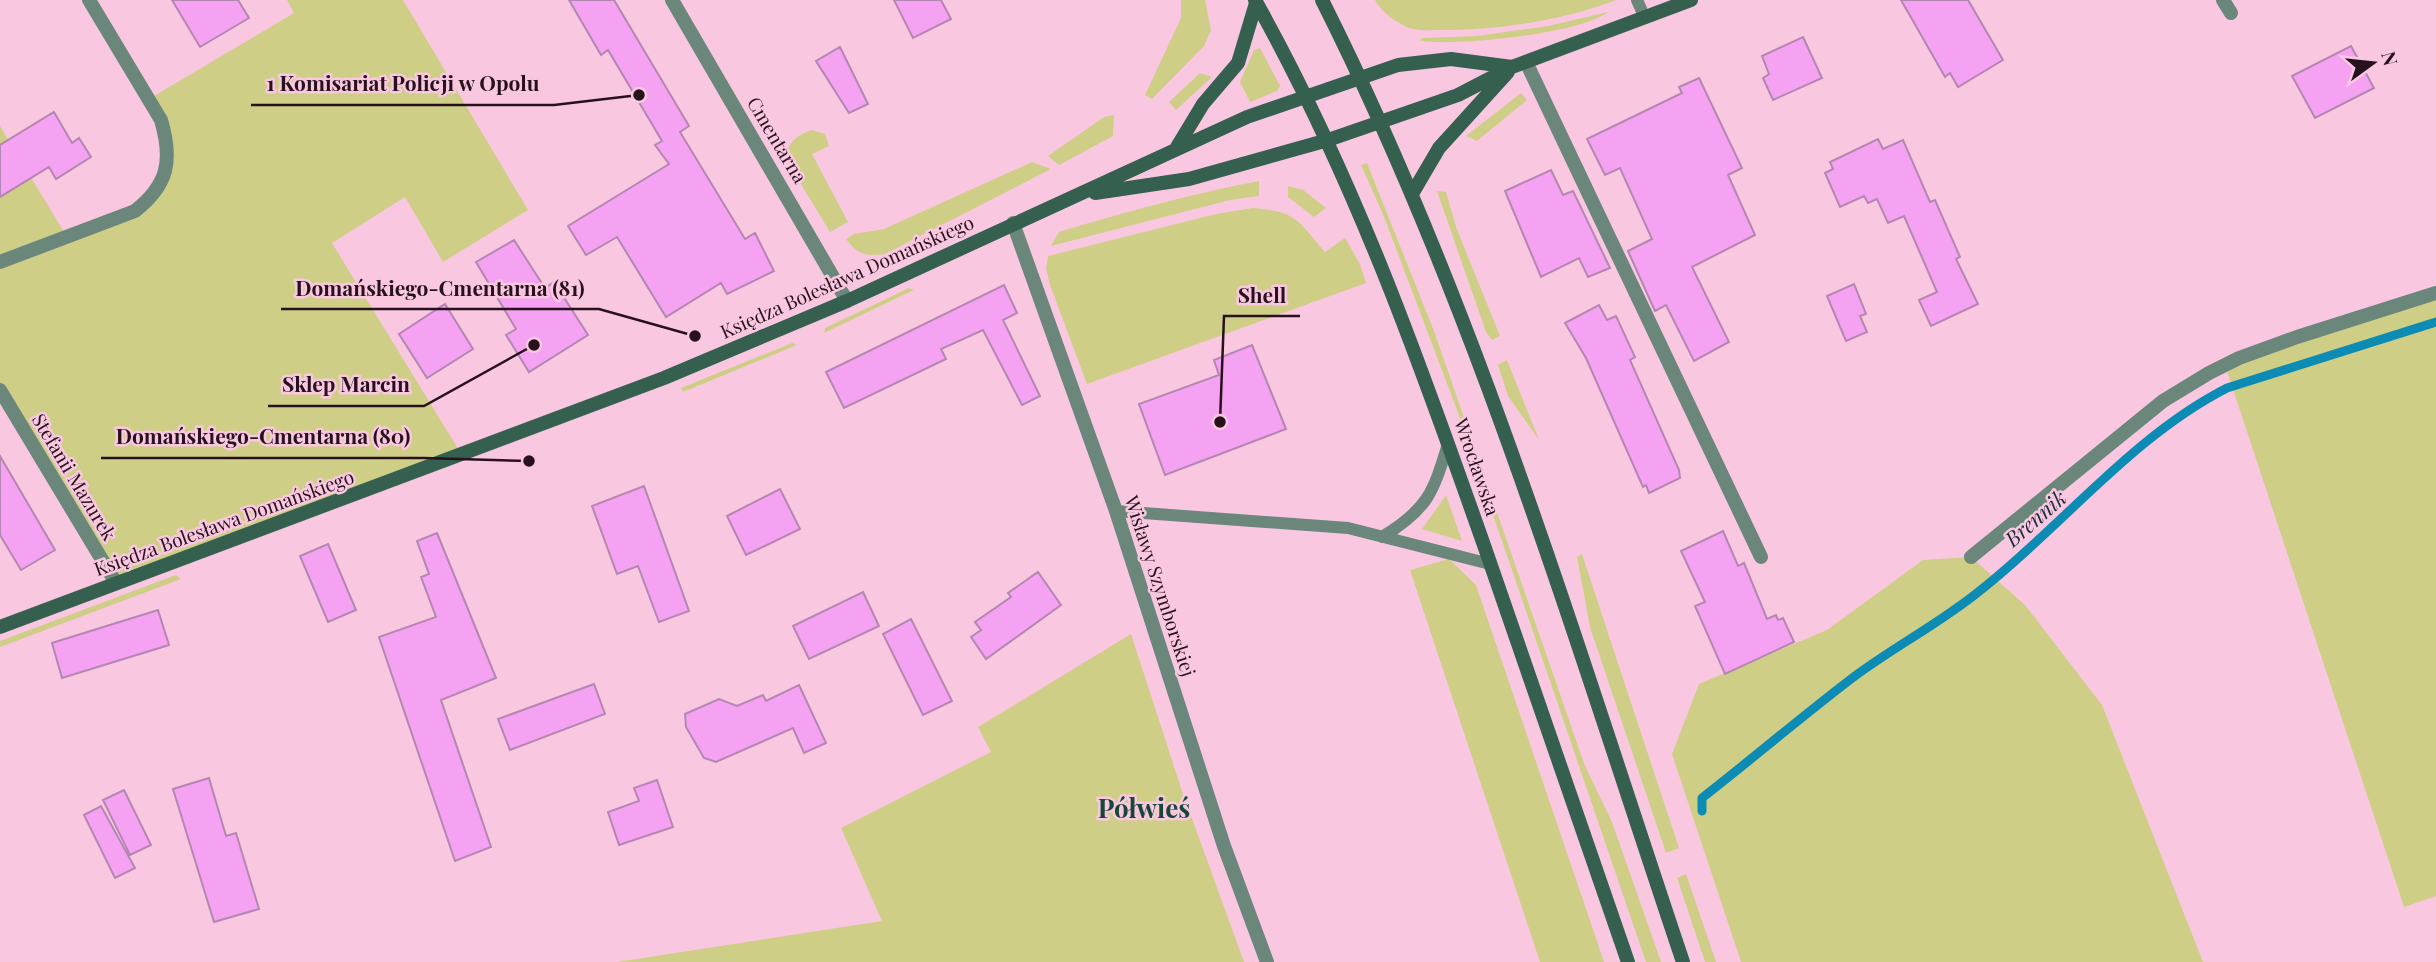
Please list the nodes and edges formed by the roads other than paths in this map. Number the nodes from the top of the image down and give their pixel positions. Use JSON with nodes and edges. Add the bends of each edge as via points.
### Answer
{"nodes":[{"id":1,"x":89,"y":0,"type":"edge"},
{"id":2,"x":672,"y":0,"type":"edge"},
{"id":3,"x":1322,"y":0,"type":"edge"},
{"id":4,"x":1637,"y":0,"type":"edge"},
{"id":5,"x":1691,"y":0,"type":"edge"},
{"id":6,"x":1256,"y":1,"type":"edge"},
{"id":7,"x":1645,"y":18,"type":"junction"},
{"id":8,"x":1519,"y":64,"type":"junction"},
{"id":9,"x":1362,"y":80,"type":"junction"},
{"id":10,"x":1307,"y":98,"type":"junction"},
{"id":11,"x":1381,"y":121,"type":"junction"},
{"id":12,"x":1328,"y":140,"type":"junction"},
{"id":13,"x":1177,"y":147,"type":"junction"},
{"id":14,"x":1412,"y":194,"type":"junction"},
{"id":15,"x":1081,"y":195,"type":"junction"},
{"id":16,"x":1013,"y":223,"type":"junction"},
{"id":17,"x":0,"y":262,"type":"edge"},
{"id":18,"x":2436,"y":293,"type":"edge"},
{"id":19,"x":847,"y":300,"type":"junction"},
{"id":20,"x":0,"y":390,"type":"edge"},
{"id":21,"x":1448,"y":443,"type":"junction"},
{"id":22,"x":1116,"y":511,"type":"junction"},
{"id":23,"x":1382,"y":537,"type":"junction"},
{"id":24,"x":1971,"y":557,"type":"dead end"},
{"id":25,"x":1761,"y":558,"type":"dead end"},
{"id":26,"x":1490,"y":564,"type":"junction"},
{"id":27,"x":116,"y":583,"type":"junction"},
{"id":28,"x":0,"y":627,"type":"edge"},
{"id":29,"x":1267,"y":962,"type":"edge"},
{"id":30,"x":1628,"y":962,"type":"edge"},
{"id":31,"x":1683,"y":962,"type":"edge"}],
"edges":[{"from":1,"to":17,"type":"street","via":[[161,120],[166,171],[151,198],[135,211]]},
{"from":2,"to":19,"type":"street","name":"Cmentarna"},
{"from":3,"to":9,"type":"main road","name":"Wrocławska"},
{"from":4,"to":7,"type":"lane"},
{"from":5,"to":7,"type":"main road","name":"Księdza Bolesława Domańskiego"},
{"from":6,"to":10,"type":"main road","name":"Wrocławska"},
{"from":6,"to":13,"type":"main road","via":[[1238,63],[1203,104]]},
{"from":7,"to":8,"type":"main road","name":"Księdza Bolesława Domańskiego"},
{"from":8,"to":9,"type":"main road","name":"Księdza Bolesława Domańskiego","via":[[1439,61],[1398,65]]},
{"from":8,"to":11,"type":"main road","name":"Księdza Bolesława Domańskiego","via":[[1458,95]]},
{"from":8,"to":14,"type":"main road","via":[[1439,148]]},
{"from":8,"to":25,"type":"street"},
{"from":9,"to":10,"type":"main road","name":"Księdza Bolesława Domańskiego"},
{"from":9,"to":11,"type":"main road","name":"Wrocławska"},
{"from":10,"to":12,"type":"main road","name":"Wrocławska"},
{"from":10,"to":13,"type":"main road","name":"Księdza Bolesława Domańskiego"},
{"from":11,"to":12,"type":"main road","name":"Księdza Bolesława Domańskiego"},
{"from":11,"to":14,"type":"main road","name":"Wrocławska"},
{"from":12,"to":15,"type":"main road","name":"Księdza Bolesława Domańskiego","via":[[1189,179]]},
{"from":12,"to":21,"type":"main road","name":"Wrocławska","via":[[1381,259]]},
{"from":13,"to":15,"type":"main road","name":"Księdza Bolesława Domańskiego"},
{"from":14,"to":31,"type":"main road","name":"Wrocławska","via":[[1494,404]]},
{"from":15,"to":16,"type":"main road","name":"Księdza Bolesława Domańskiego"},
{"from":16,"to":19,"type":"main road","name":"Księdza Bolesława Domańskiego"},
{"from":16,"to":22,"type":"street","name":"Wisławy Szymborskiej"},
{"from":18,"to":24,"type":"street","via":[[2297,337],[2209,373],[2163,401]]},
{"from":19,"to":27,"type":"main road","name":"Księdza Bolesława Domańskiego","via":[[664,378]]},
{"from":20,"to":27,"type":"street","name":"Stefanii Mazurek"},
{"from":21,"to":23,"type":"lane","via":[[1430,497],[1420,510]]},
{"from":21,"to":26,"type":"main road","name":"Wrocławska"},
{"from":22,"to":23,"type":"lane","via":[[1348,528]]},
{"from":22,"to":29,"type":"street","name":"Wisławy Szymborskiej","via":[[1224,846]]},
{"from":23,"to":26,"type":"lane"},
{"from":26,"to":30,"type":"main road","name":"Wrocławska"},
{"from":27,"to":28,"type":"main road","name":"Księdza Bolesława Domańskiego"}]}
